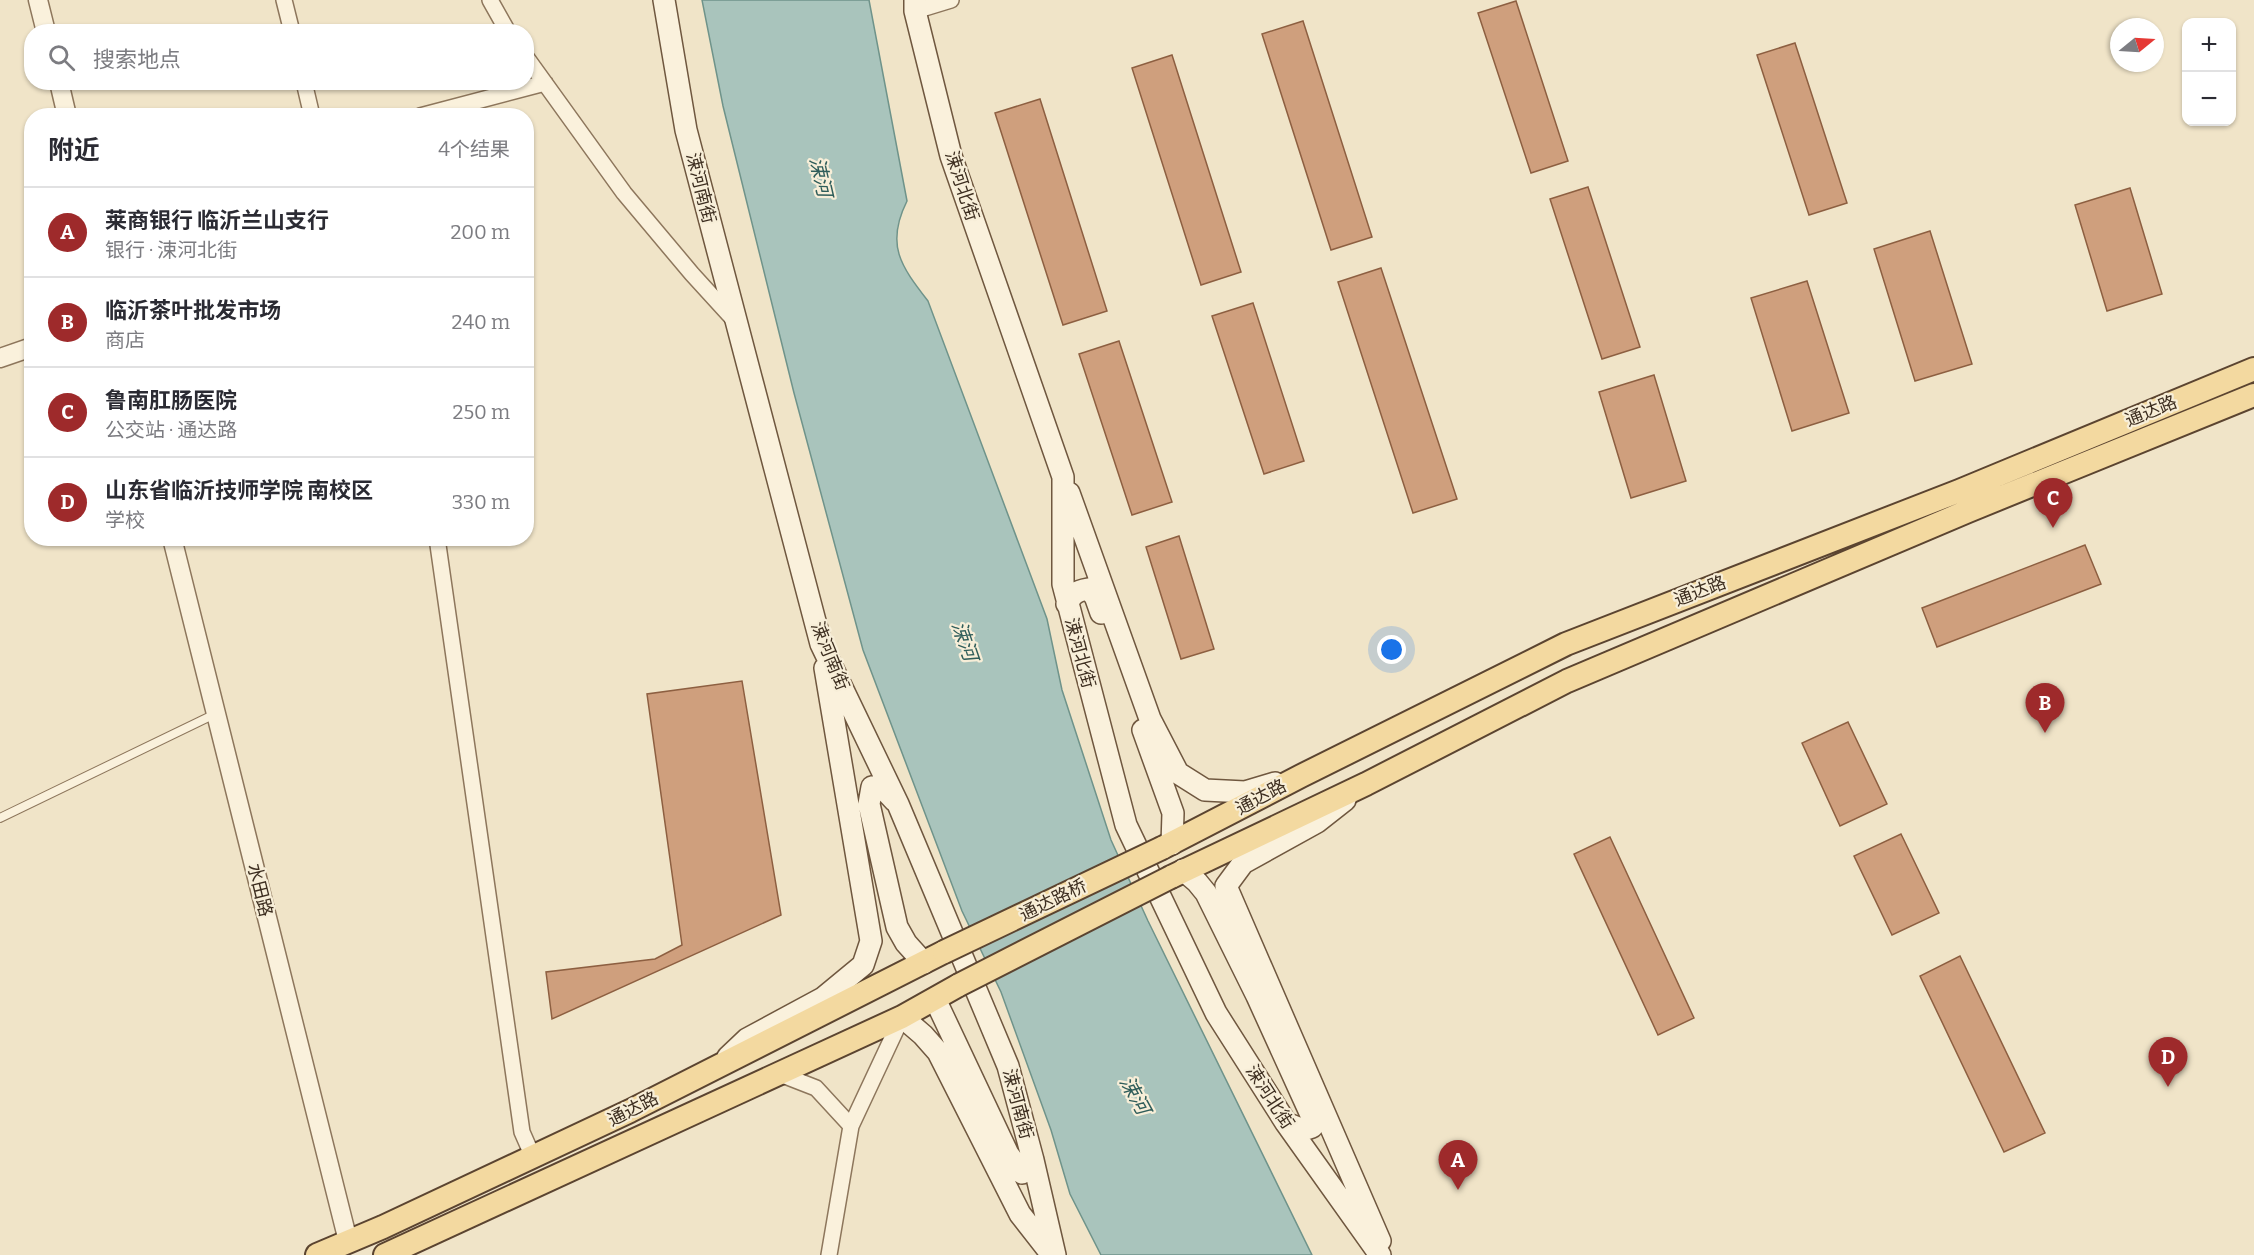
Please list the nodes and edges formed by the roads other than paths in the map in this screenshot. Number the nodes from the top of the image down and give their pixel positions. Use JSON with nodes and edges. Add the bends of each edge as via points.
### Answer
{"nodes":[{"id":1,"x":38,"y":0,"type":"edge"},
{"id":2,"x":284,"y":0,"type":"edge"},
{"id":3,"x":490,"y":0,"type":"edge"},
{"id":4,"x":664,"y":0,"type":"edge"},
{"id":5,"x":951,"y":0,"type":"edge"},
{"id":6,"x":915,"y":5,"type":"edge"},
{"id":7,"x":44,"y":24,"type":"edge"},
{"id":8,"x":290,"y":24,"type":"edge"},
{"id":9,"x":504,"y":24,"type":"edge"},
{"id":10,"x":534,"y":67,"type":"edge"},
{"id":11,"x":546,"y":83,"type":"junction"},
{"id":12,"x":534,"y":86,"type":"edge"},
{"id":13,"x":61,"y":90,"type":"edge"},
{"id":14,"x":306,"y":90,"type":"edge"},
{"id":15,"x":519,"y":90,"type":"edge"},
{"id":16,"x":65,"y":108,"type":"edge"},
{"id":17,"x":310,"y":108,"type":"edge"},
{"id":18,"x":451,"y":108,"type":"edge"},
{"id":19,"x":736,"y":322,"type":"junction"},
{"id":20,"x":24,"y":350,"type":"edge"},
{"id":21,"x":0,"y":358,"type":"edge"},
{"id":22,"x":2254,"y":369,"type":"edge"},
{"id":23,"x":2254,"y":395,"type":"edge"},
{"id":24,"x":1063,"y":477,"type":"junction"},
{"id":25,"x":174,"y":546,"type":"edge"},
{"id":26,"x":438,"y":546,"type":"edge"},
{"id":27,"x":1067,"y":604,"type":"junction"},
{"id":28,"x":821,"y":644,"type":"junction"},
{"id":29,"x":216,"y":713,"type":"junction"},
{"id":30,"x":1301,"y":776,"type":"junction"},
{"id":31,"x":1366,"y":784,"type":"junction"},
{"id":32,"x":898,"y":804,"type":"junction"},
{"id":33,"x":0,"y":818,"type":"edge"},
{"id":34,"x":1167,"y":846,"type":"junction"},
{"id":35,"x":1177,"y":874,"type":"junction"},
{"id":36,"x":944,"y":952,"type":"joint"},
{"id":37,"x":924,"y":963,"type":"junction"},
{"id":38,"x":959,"y":985,"type":"joint"},
{"id":39,"x":935,"y":999,"type":"junction"},
{"id":40,"x":902,"y":1017,"type":"junction"},
{"id":41,"x":720,"y":1064,"type":"junction"},
{"id":42,"x":780,"y":1074,"type":"junction"},
{"id":43,"x":1286,"y":1123,"type":"junction"},
{"id":44,"x":851,"y":1126,"type":"junction"},
{"id":45,"x":533,"y":1157,"type":"junction"},
{"id":46,"x":1033,"y":1160,"type":"junction"},
{"id":47,"x":348,"y":1241,"type":"junction"},
{"id":48,"x":405,"y":1249,"type":"edge"},
{"id":49,"x":317,"y":1255,"type":"edge"},
{"id":50,"x":385,"y":1255,"type":"edge"},
{"id":51,"x":829,"y":1255,"type":"edge"},
{"id":52,"x":1054,"y":1255,"type":"edge"},
{"id":53,"x":1380,"y":1255,"type":"edge"},
{"id":54,"x":1386,"y":1255,"type":"edge"}],
"edges":[{"from":1,"to":7,"type":"street"},
{"from":2,"to":8,"type":"street"},
{"from":3,"to":9,"type":"street"},
{"from":4,"to":19,"type":"main road","name":"涑河南街","via":[[686,130]]},
{"from":5,"to":6,"type":"street"},
{"from":6,"to":24,"type":"main road","name":"涑河北街","via":[[951,156]]},
{"from":10,"to":11,"type":"street"},
{"from":11,"to":12,"type":"street"},
{"from":11,"to":19,"type":"street","via":[[624,194]]},
{"from":13,"to":16,"type":"street"},
{"from":14,"to":17,"type":"street"},
{"from":15,"to":18,"type":"street"},
{"from":19,"to":28,"type":"main road","name":"涑河南街"},
{"from":20,"to":21,"type":"street"},
{"from":22,"to":30,"type":"main road","name":"通达路","via":[[1566,644]]},
{"from":23,"to":31,"type":"main road","name":"通达路","via":[[1567,681]]},
{"from":24,"to":27,"type":"main road","name":"涑河北街","via":[[1063,584]]},
{"from":24,"to":30,"type":"main road","via":[[1150,719],[1178,773],[1205,790],[1245,792]]},
{"from":25,"to":29,"type":"street","name":"水田路"},
{"from":26,"to":45,"type":"street","via":[[522,1132]]},
{"from":27,"to":34,"type":"main road","via":[[1080,590],[1088,589],[1095,596],[1173,813]]},
{"from":27,"to":43,"type":"main road","name":"涑河北街","via":[[1126,825],[1216,1013]]},
{"from":28,"to":32,"type":"main road","name":"涑河南街"},
{"from":28,"to":41,"type":"main road","via":[[871,941],[863,965],[823,998],[747,1039]]},
{"from":29,"to":33,"type":"lane"},
{"from":29,"to":47,"type":"street","name":"水田路"},
{"from":30,"to":34,"type":"main road","name":"通达路"},
{"from":31,"to":35,"type":"main road","name":"通达路"},
{"from":31,"to":54,"type":"main road","via":[[1317,822],[1243,863],[1226,886]]},
{"from":32,"to":37,"type":"main road","via":[[881,786],[872,787],[869,804],[897,927]]},
{"from":32,"to":46,"type":"main road","name":"涑河南街","via":[[1008,1066]]},
{"from":34,"to":36,"type":"main road","name":"通达路桥","bridge":true},
{"from":35,"to":38,"type":"main road","name":"通达路桥","bridge":true},
{"from":35,"to":43,"type":"main road","via":[[1197,882],[1206,894],[1312,1117],[1312,1127],[1303,1130]]},
{"from":36,"to":37,"type":"main road","name":"通达路"},
{"from":37,"to":41,"type":"main road","name":"通达路"},
{"from":38,"to":39,"type":"main road","name":"通达路"},
{"from":39,"to":40,"type":"main road","name":"通达路"},
{"from":39,"to":46,"type":"main road","via":[[1008,1154],[1022,1173]]},
{"from":40,"to":42,"type":"main road","name":"通达路"},
{"from":40,"to":44,"type":"street"},
{"from":40,"to":52,"type":"main road","via":[[938,1052],[1020,1214]]},
{"from":41,"to":45,"type":"main road","name":"通达路"},
{"from":42,"to":44,"type":"street","via":[[816,1089]]},
{"from":42,"to":48,"type":"main road","name":"通达路"},
{"from":43,"to":53,"type":"main road","name":"涑河北街"},
{"from":44,"to":51,"type":"street"},
{"from":45,"to":47,"type":"main road","name":"通达路"},
{"from":46,"to":52,"type":"main road","name":"涑河南街"},
{"from":47,"to":49,"type":"main road","name":"通达路"},
{"from":48,"to":50,"type":"main road","name":"通达路"}]}
